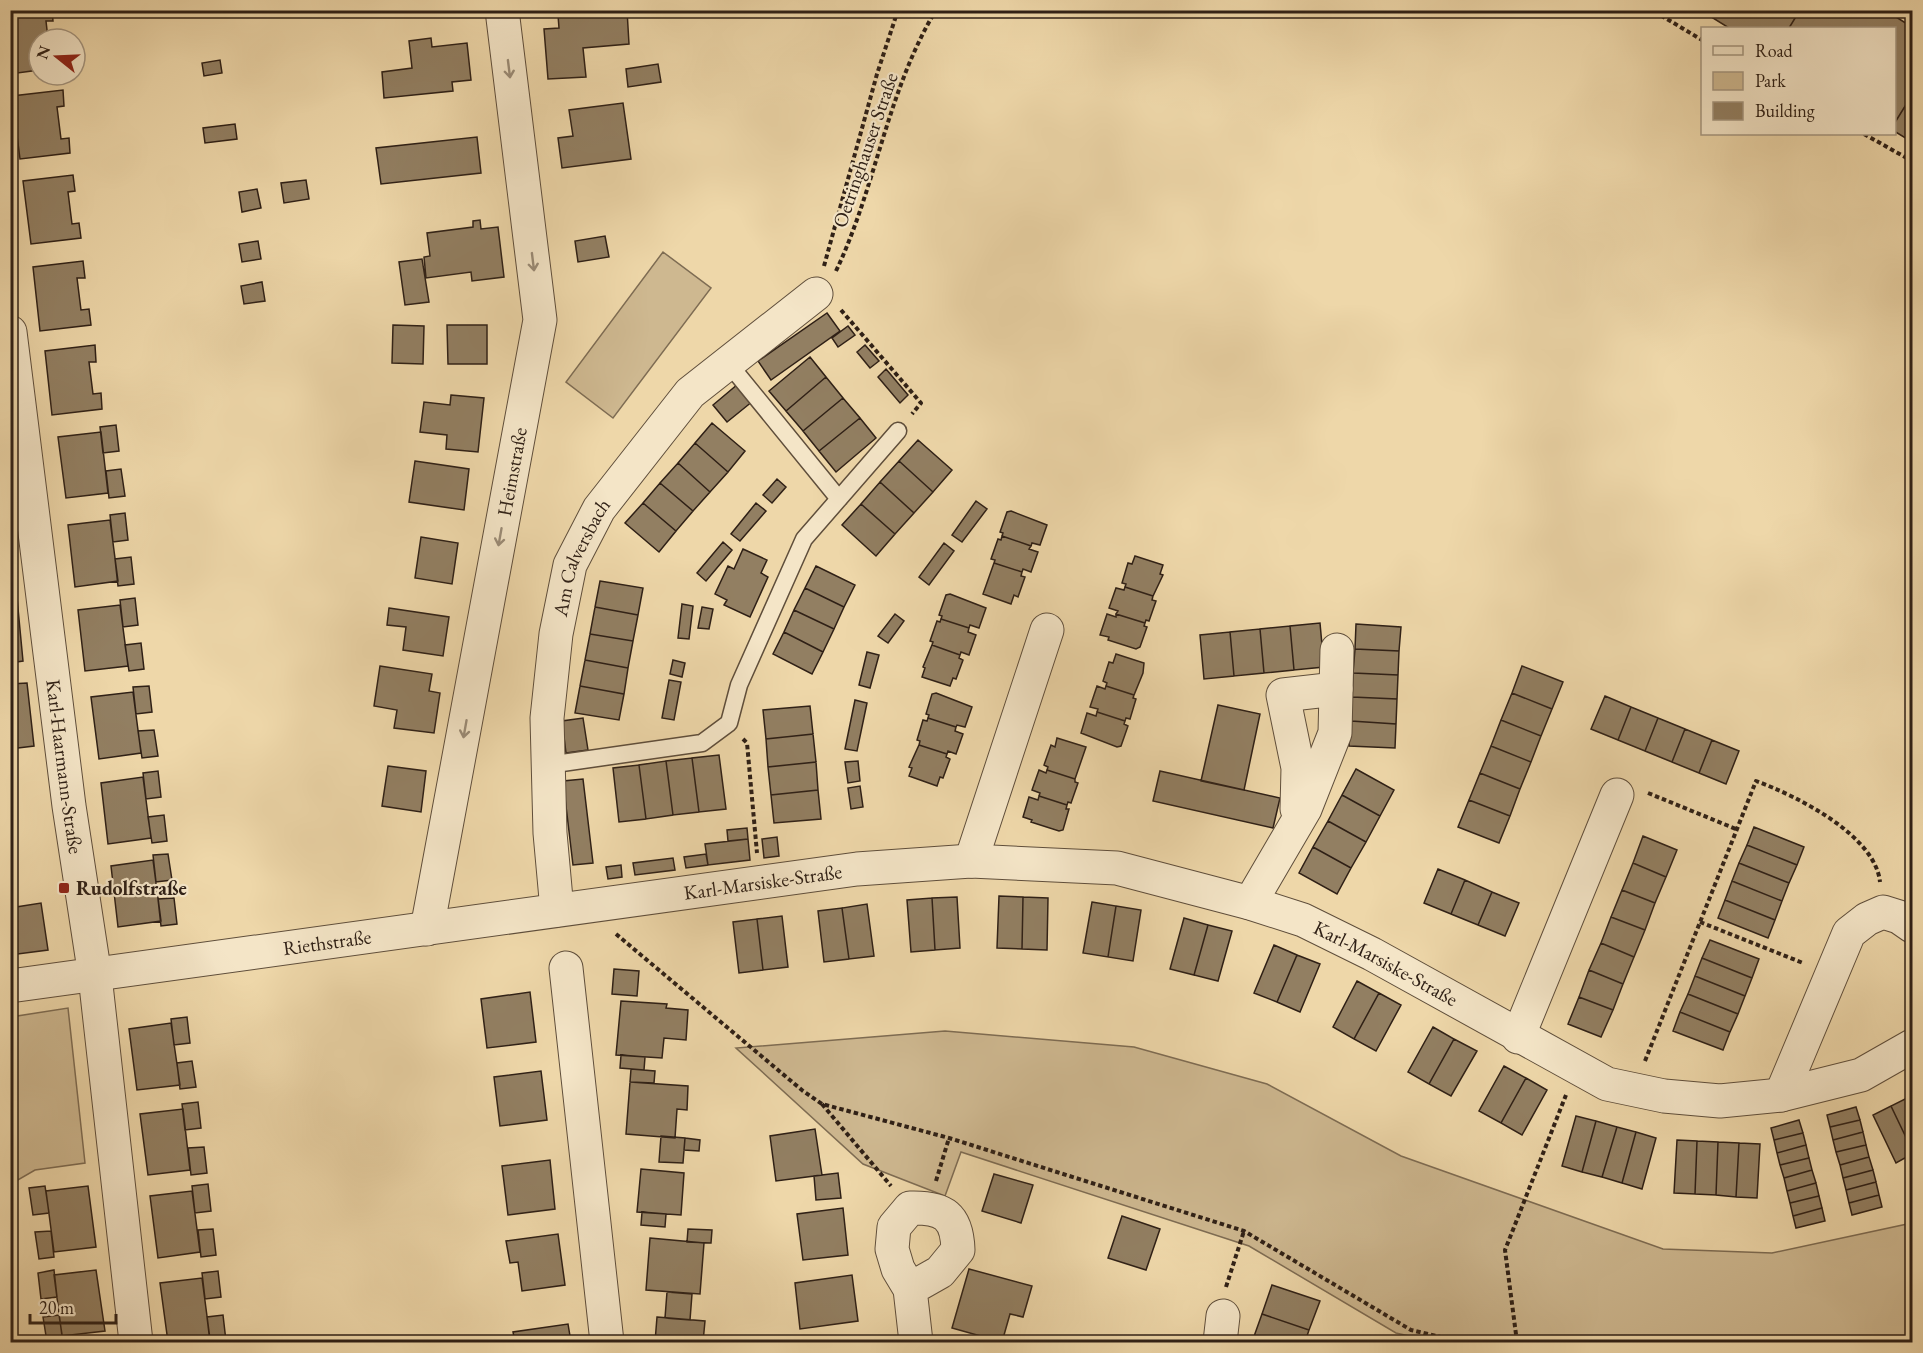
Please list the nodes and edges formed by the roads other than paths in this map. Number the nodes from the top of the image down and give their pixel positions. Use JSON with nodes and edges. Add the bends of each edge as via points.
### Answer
{"nodes":[{"id":1,"x":502,"y":10,"type":"edge"},
{"id":2,"x":816,"y":294,"type":"road end"},
{"id":3,"x":10,"y":332,"type":"edge"},
{"id":4,"x":729,"y":364,"type":"junction"},
{"id":5,"x":898,"y":431,"type":"road end"},
{"id":6,"x":839,"y":499,"type":"junction"},
{"id":7,"x":1047,"y":630,"type":"dead end"},
{"id":8,"x":1337,"y":650,"type":"dead end"},
{"id":9,"x":1336,"y":689,"type":"junction"},
{"id":10,"x":548,"y":765,"type":"junction"},
{"id":11,"x":1617,"y":795,"type":"road end"},
{"id":12,"x":1298,"y":822,"type":"junction"},
{"id":13,"x":971,"y":861,"type":"junction"},
{"id":14,"x":1250,"y":903,"type":"junction"},
{"id":15,"x":569,"y":908,"type":"junction"},
{"id":16,"x":1912,"y":926,"type":"edge"},
{"id":17,"x":427,"y":929,"type":"junction"},
{"id":18,"x":566,"y":968,"type":"dead end"},
{"id":19,"x":95,"y":976,"type":"junction"},
{"id":20,"x":10,"y":986,"type":"edge"},
{"id":21,"x":1518,"y":1036,"type":"junction"},
{"id":22,"x":1912,"y":1046,"type":"edge"},
{"id":23,"x":1781,"y":1095,"type":"junction"},
{"id":24,"x":910,"y":1289,"type":"junction"},
{"id":25,"x":136,"y":1342,"type":"edge"},
{"id":26,"x":607,"y":1342,"type":"edge"},
{"id":27,"x":916,"y":1342,"type":"edge"}],
"edges":[{"from":1,"to":17,"type":"street","name":"Heimstraße","one_way":true,"via":[[540,320]]},
{"from":2,"to":4,"type":"street","name":"Am Calversbach"},
{"from":3,"to":19,"type":"street","name":"Karl-Haarmann-Straße","via":[[70,818]]},
{"from":4,"to":6,"type":"lane"},
{"from":4,"to":10,"type":"street","name":"Am Calversbach","via":[[690,393],[599,509],[570,566],[556,634],[547,718]]},
{"from":5,"to":6,"type":"lane"},
{"from":6,"to":10,"type":"lane","via":[[804,539],[739,685],[729,723],[702,743]]},
{"from":7,"to":13,"type":"street"},
{"from":8,"to":9,"type":"street"},
{"from":9,"to":12,"type":"street","via":[[1335,733]]},
{"from":9,"to":12,"type":"street","via":[[1283,694],[1298,768]]},
{"from":10,"to":15,"type":"street","name":"Am Calversbach","via":[[550,833]]},
{"from":11,"to":21,"type":"street"},
{"from":12,"to":14,"type":"street"},
{"from":13,"to":14,"type":"street","name":"Karl-Marsiske-Straße","via":[[1117,868]]},
{"from":13,"to":15,"type":"street","name":"Karl-Marsiske-Straße","via":[[857,870]]},
{"from":14,"to":21,"type":"street","name":"Karl-Marsiske-Straße","via":[[1303,921],[1372,954]]},
{"from":15,"to":17,"type":"street","name":"Riethstraße"},
{"from":16,"to":23,"type":"street","via":[[1883,912],[1849,933]]},
{"from":17,"to":19,"type":"street","name":"Riethstraße"},
{"from":18,"to":26,"type":"street"},
{"from":19,"to":20,"type":"street"},
{"from":19,"to":25,"type":"street","name":"Karl-Haarmann-Straße"},
{"from":21,"to":23,"type":"street","name":"Karl-Marsiske-Straße","via":[[1607,1084],[1664,1096],[1720,1101]]},
{"from":22,"to":23,"type":"street","name":"Karl-Marsiske-Straße","via":[[1862,1075]]},
{"from":24,"to":24,"type":"street","via":[[897,1269],[892,1249],[894,1227],[919,1208],[942,1212],[957,1230],[958,1250],[940,1272]]},
{"from":24,"to":27,"type":"street"}]}
